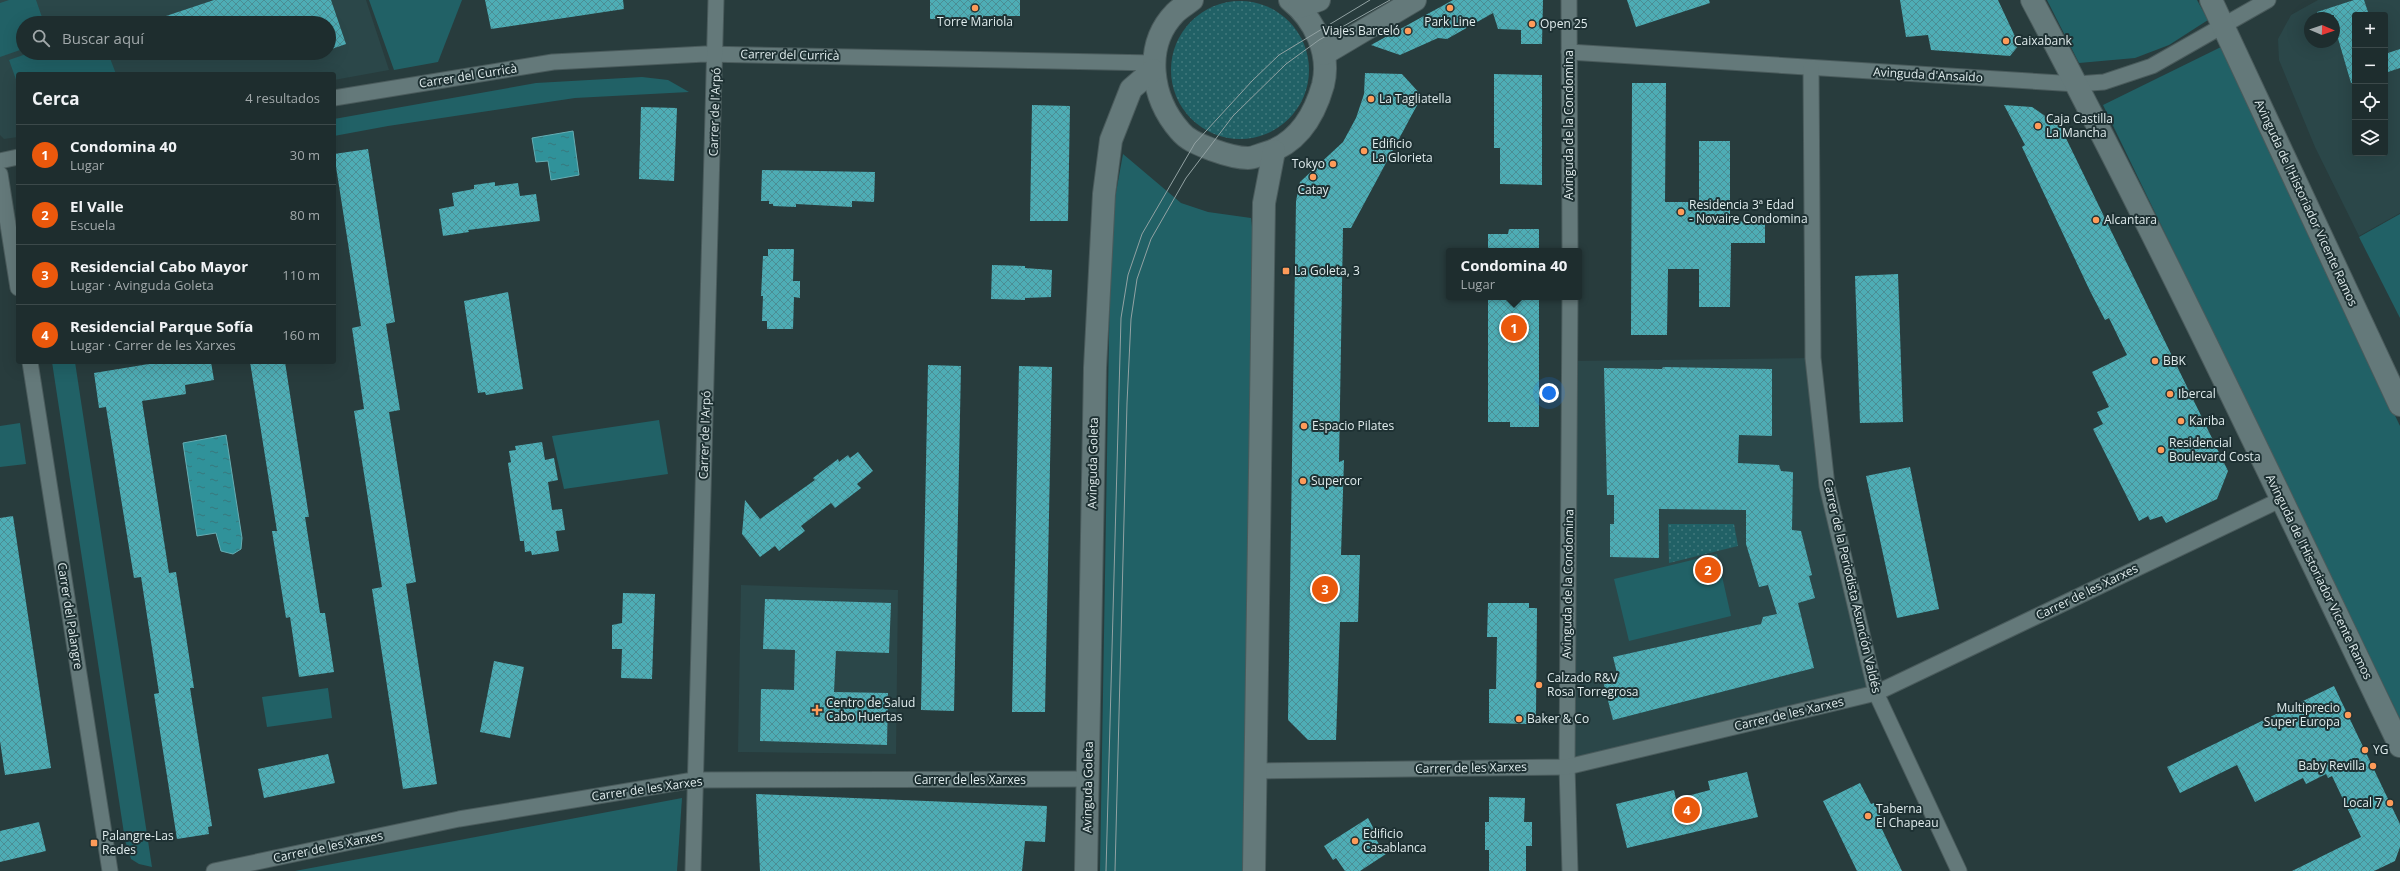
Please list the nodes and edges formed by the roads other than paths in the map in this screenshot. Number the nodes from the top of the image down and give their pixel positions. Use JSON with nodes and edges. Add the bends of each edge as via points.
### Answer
{"nodes":[{"id":1,"x":716,"y":0,"type":"edge"},
{"id":2,"x":1192,"y":0,"type":"edge"},
{"id":3,"x":1319,"y":0,"type":"edge"},
{"id":4,"x":1415,"y":0,"type":"edge"},
{"id":5,"x":1569,"y":0,"type":"edge"},
{"id":6,"x":2032,"y":0,"type":"edge"},
{"id":7,"x":2211,"y":0,"type":"edge"},
{"id":8,"x":2268,"y":0,"type":"edge"},
{"id":9,"x":1294,"y":4,"type":"edge"},
{"id":10,"x":2224,"y":25,"type":"junction"},
{"id":11,"x":1569,"y":52,"type":"junction"},
{"id":12,"x":1324,"y":54,"type":"junction"},
{"id":13,"x":716,"y":55,"type":"junction"},
{"id":14,"x":1154,"y":67,"type":"junction"},
{"id":15,"x":1811,"y":68,"type":"junction"},
{"id":16,"x":2077,"y":84,"type":"junction"},
{"id":17,"x":336,"y":98,"type":"edge"},
{"id":18,"x":1274,"y":151,"type":"junction"},
{"id":19,"x":16,"y":158,"type":"edge"},
{"id":20,"x":0,"y":161,"type":"edge"},
{"id":21,"x":0,"y":174,"type":"edge"},
{"id":22,"x":1570,"y":248,"type":"edge"},
{"id":23,"x":16,"y":275,"type":"edge"},
{"id":24,"x":1570,"y":300,"type":"edge"},
{"id":25,"x":30,"y":364,"type":"edge"},
{"id":26,"x":2400,"y":406,"type":"edge"},
{"id":27,"x":2282,"y":499,"type":"junction"},
{"id":28,"x":1876,"y":693,"type":"junction"},
{"id":29,"x":2400,"y":746,"type":"edge"},
{"id":30,"x":1566,"y":767,"type":"junction"},
{"id":31,"x":1256,"y":771,"type":"junction"},
{"id":32,"x":1088,"y":779,"type":"junction"},
{"id":33,"x":694,"y":780,"type":"junction"},
{"id":34,"x":110,"y":871,"type":"edge"},
{"id":35,"x":214,"y":871,"type":"edge"},
{"id":36,"x":693,"y":871,"type":"edge"},
{"id":37,"x":1086,"y":871,"type":"edge"},
{"id":38,"x":1254,"y":871,"type":"edge"},
{"id":39,"x":1570,"y":871,"type":"edge"},
{"id":40,"x":1959,"y":871,"type":"edge"}],
"edges":[{"from":1,"to":13,"type":"street","name":"Carrer de l'Arpó"},
{"from":2,"to":14,"type":"main road","via":[[1175,13],[1160,37]]},
{"from":3,"to":9,"type":"main road"},
{"from":4,"to":12,"type":"main road"},
{"from":5,"to":11,"type":"street","name":"Avinguda de la Condomina"},
{"from":6,"to":16,"type":"main road","name":"Avinguda de l'Historiador Vicente Ramos"},
{"from":7,"to":10,"type":"main road","name":"Avinguda de l'Historiador Vicente Ramos"},
{"from":8,"to":10,"type":"street","name":"Avinguda d'Ansaldo"},
{"from":9,"to":12,"type":"main road","via":[[1316,31]]},
{"from":10,"to":16,"type":"street","name":"Avinguda d'Ansaldo","via":[[2152,66],[2104,82]]},
{"from":10,"to":26,"type":"main road","name":"Avinguda de l'Historiador Vicente Ramos"},
{"from":11,"to":15,"type":"street","name":"Avinguda d'Ansaldo"},
{"from":11,"to":22,"type":"street","name":"Avinguda de la Condomina"},
{"from":12,"to":18,"type":"main road","via":[[1325,77],[1317,106],[1290,142]]},
{"from":13,"to":14,"type":"street","name":"Carrer del Curricà"},
{"from":13,"to":17,"type":"street","name":"Carrer del Curricà","via":[[553,62]]},
{"from":13,"to":33,"type":"street","name":"Carrer de l'Arpó"},
{"from":14,"to":18,"type":"main road","via":[[1160,102],[1180,132],[1195,143],[1226,154],[1249,158]]},
{"from":14,"to":32,"type":"main road","name":"Avinguda Goleta","via":[[1131,89],[1111,140],[1104,194],[1095,368]]},
{"from":15,"to":16,"type":"street","name":"Avinguda d'Ansaldo"},
{"from":15,"to":28,"type":"street","name":"Carrer de la Periodista Asunción Valdés","via":[[1813,358],[1826,486]]},
{"from":16,"to":27,"type":"main road","name":"Avinguda de l'Historiador Vicente Ramos"},
{"from":18,"to":31,"type":"main road","via":[[1264,203]]},
{"from":19,"to":20,"type":"street"},
{"from":21,"to":23,"type":"street"},
{"from":24,"to":30,"type":"street","name":"Avinguda de la Condomina"},
{"from":25,"to":34,"type":"street","name":"Carrer del Palangre"},
{"from":27,"to":28,"type":"street","name":"Carrer de les Xarxes"},
{"from":27,"to":29,"type":"main road","name":"Avinguda de l'Historiador Vicente Ramos"},
{"from":28,"to":30,"type":"street","name":"Carrer de les Xarxes"},
{"from":28,"to":40,"type":"street","name":"Carrer de la Periodista Asunción Valdés"},
{"from":30,"to":31,"type":"street","name":"Carrer de les Xarxes"},
{"from":30,"to":39,"type":"street","name":"Avinguda de la Condomina"},
{"from":31,"to":38,"type":"main road"},
{"from":32,"to":33,"type":"street","name":"Carrer de les Xarxes"},
{"from":32,"to":37,"type":"main road","name":"Avinguda Goleta"},
{"from":33,"to":35,"type":"street","name":"Carrer de les Xarxes","via":[[459,819]]},
{"from":33,"to":36,"type":"street","name":"Carrer de l'Arpó"}]}
